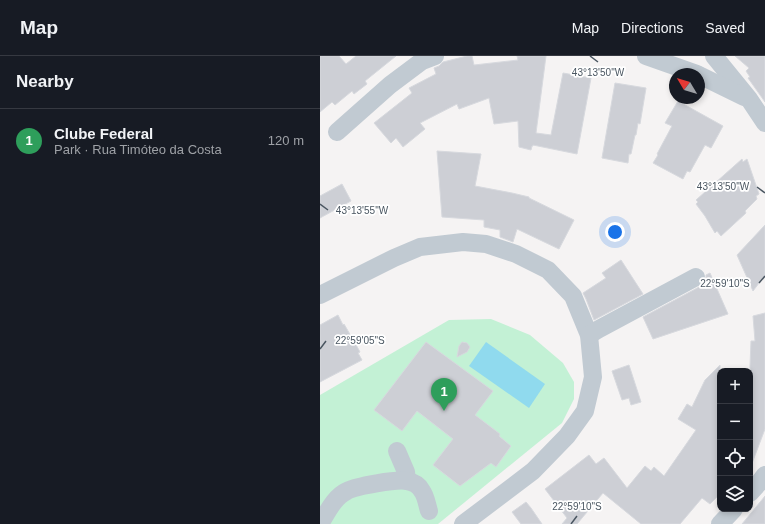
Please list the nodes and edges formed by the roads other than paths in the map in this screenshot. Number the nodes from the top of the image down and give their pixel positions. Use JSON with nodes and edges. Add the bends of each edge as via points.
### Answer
{"nodes":[{"id":1,"x":435,"y":56,"type":"edge"},
{"id":2,"x":646,"y":56,"type":"edge"},
{"id":3,"x":714,"y":56,"type":"edge"},
{"id":4,"x":681,"y":68,"type":"edge"},
{"id":5,"x":705,"y":77,"type":"edge"},
{"id":6,"x":749,"y":99,"type":"junction"},
{"id":7,"x":765,"y":123,"type":"edge"},
{"id":8,"x":336,"y":132,"type":"dead end"},
{"id":9,"x":696,"y":277,"type":"dead end"},
{"id":10,"x":320,"y":295,"type":"edge"},
{"id":11,"x":589,"y":335,"type":"junction"},
{"id":12,"x":397,"y":451,"type":"dead end"},
{"id":13,"x":765,"y":475,"type":"edge"},
{"id":14,"x":407,"y":481,"type":"junction"},
{"id":15,"x":753,"y":490,"type":"edge"},
{"id":16,"x":429,"y":511,"type":"dead end"},
{"id":17,"x":731,"y":512,"type":"edge"},
{"id":18,"x":320,"y":524,"type":"edge"},
{"id":19,"x":463,"y":524,"type":"edge"},
{"id":20,"x":720,"y":524,"type":"edge"}],
"edges":[{"from":1,"to":8,"type":"street","via":[[390,85]]},
{"from":2,"to":4,"type":"street"},
{"from":3,"to":6,"type":"street"},
{"from":5,"to":6,"type":"street"},
{"from":6,"to":7,"type":"street"},
{"from":9,"to":11,"type":"street"},
{"from":10,"to":11,"type":"street","via":[[420,247],[463,242],[486,244],[516,254],[548,270],[573,296]]},
{"from":11,"to":19,"type":"street","via":[[593,377],[585,411],[567,436],[533,470]]},
{"from":12,"to":14,"type":"street"},
{"from":13,"to":15,"type":"street"},
{"from":14,"to":16,"type":"street","via":[[423,491]]},
{"from":14,"to":18,"type":"street","via":[[379,483],[347,491],[336,499]]},
{"from":17,"to":20,"type":"street"}]}
